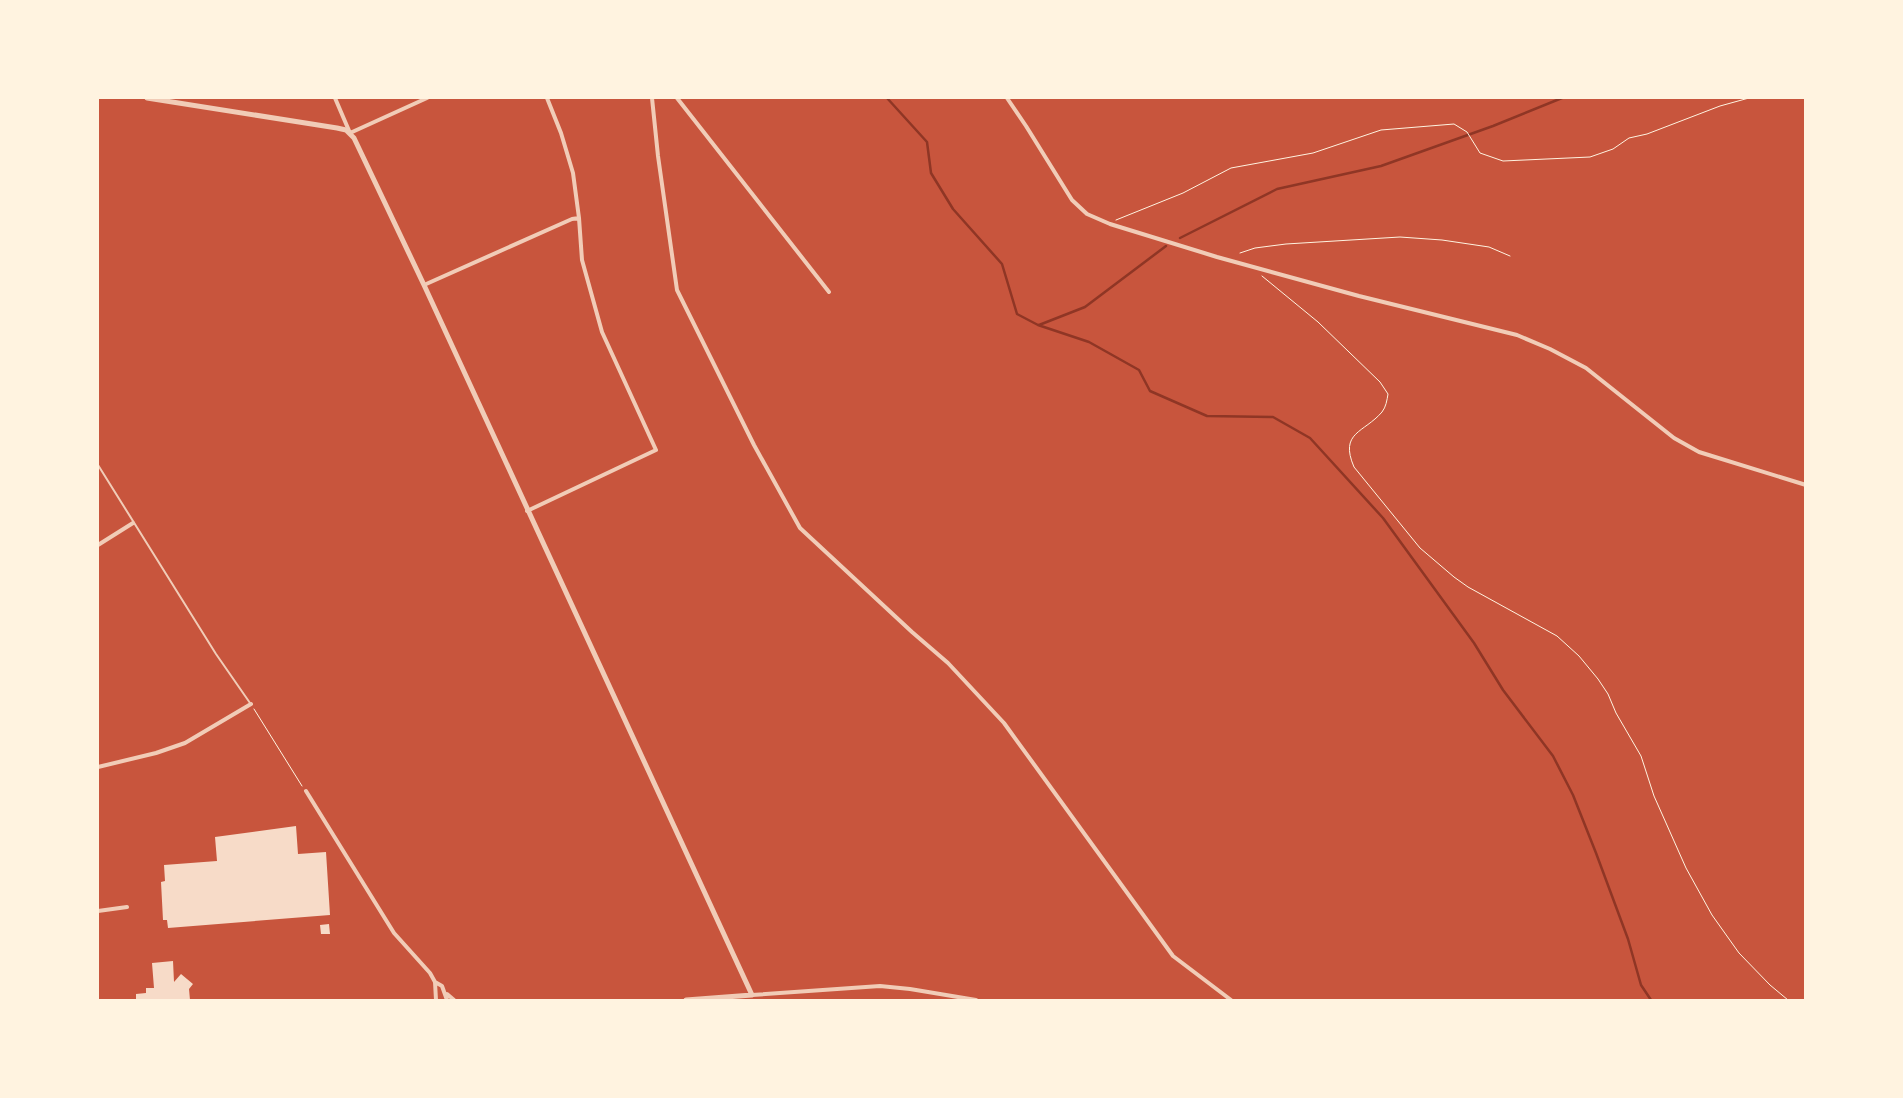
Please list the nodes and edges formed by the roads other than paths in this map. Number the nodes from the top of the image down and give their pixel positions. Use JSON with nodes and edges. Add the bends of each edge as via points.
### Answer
{"nodes":[{"id":1,"x":147,"y":98,"type":"edge"},
{"id":2,"x":335,"y":98,"type":"edge"},
{"id":3,"x":428,"y":98,"type":"edge"},
{"id":4,"x":547,"y":98,"type":"edge"},
{"id":5,"x":652,"y":98,"type":"edge"},
{"id":6,"x":677,"y":98,"type":"edge"},
{"id":7,"x":1006,"y":98,"type":"edge"},
{"id":8,"x":350,"y":133,"type":"junction"},
{"id":9,"x":580,"y":218,"type":"junction"},
{"id":10,"x":424,"y":285,"type":"junction"},
{"id":11,"x":829,"y":292,"type":"dead end"},
{"id":12,"x":98,"y":465,"type":"edge"},
{"id":13,"x":1806,"y":485,"type":"edge"},
{"id":14,"x":527,"y":511,"type":"junction"},
{"id":15,"x":133,"y":523,"type":"junction"},
{"id":16,"x":98,"y":545,"type":"edge"},
{"id":17,"x":251,"y":704,"type":"joint"},
{"id":18,"x":98,"y":767,"type":"edge"},
{"id":19,"x":306,"y":791,"type":"road end"},
{"id":20,"x":126,"y":908,"type":"dead end"},
{"id":21,"x":98,"y":911,"type":"edge"},
{"id":22,"x":435,"y":982,"type":"junction"},
{"id":23,"x":445,"y":992,"type":"junction"},
{"id":24,"x":752,"y":996,"type":"junction"},
{"id":25,"x":436,"y":1000,"type":"edge"},
{"id":26,"x":447,"y":1000,"type":"edge"},
{"id":27,"x":454,"y":1000,"type":"edge"},
{"id":28,"x":686,"y":1000,"type":"edge"},
{"id":29,"x":976,"y":1000,"type":"edge"},
{"id":30,"x":1231,"y":1000,"type":"edge"}],
"edges":[{"from":1,"to":8,"type":"street","via":[[337,128]]},
{"from":2,"to":8,"type":"street"},
{"from":3,"to":8,"type":"street"},
{"from":4,"to":9,"type":"street","via":[[570,159]]},
{"from":5,"to":30,"type":"street","via":[[676,290],[800,528],[948,663],[1004,723],[1173,956]]},
{"from":6,"to":11,"type":"street"},
{"from":7,"to":13,"type":"street","via":[[1072,200],[1087,214],[1203,253],[1359,296],[1486,326],[1542,345],[1586,368],[1674,438],[1699,452]]},
{"from":8,"to":10,"type":"street"},
{"from":9,"to":10,"type":"street"},
{"from":9,"to":14,"type":"street","via":[[582,260],[602,332],[656,450]]},
{"from":10,"to":14,"type":"street"},
{"from":12,"to":15,"type":"lane"},
{"from":14,"to":24,"type":"street"},
{"from":15,"to":16,"type":"street"},
{"from":15,"to":17,"type":"lane"},
{"from":17,"to":18,"type":"street","via":[[185,743]]},
{"from":19,"to":22,"type":"street","via":[[394,933],[426,967]]},
{"from":20,"to":21,"type":"street"},
{"from":22,"to":23,"type":"street"},
{"from":22,"to":25,"type":"street"},
{"from":23,"to":26,"type":"street"},
{"from":23,"to":27,"type":"street"},
{"from":24,"to":28,"type":"street"},
{"from":24,"to":29,"type":"street","via":[[880,986]]}]}
